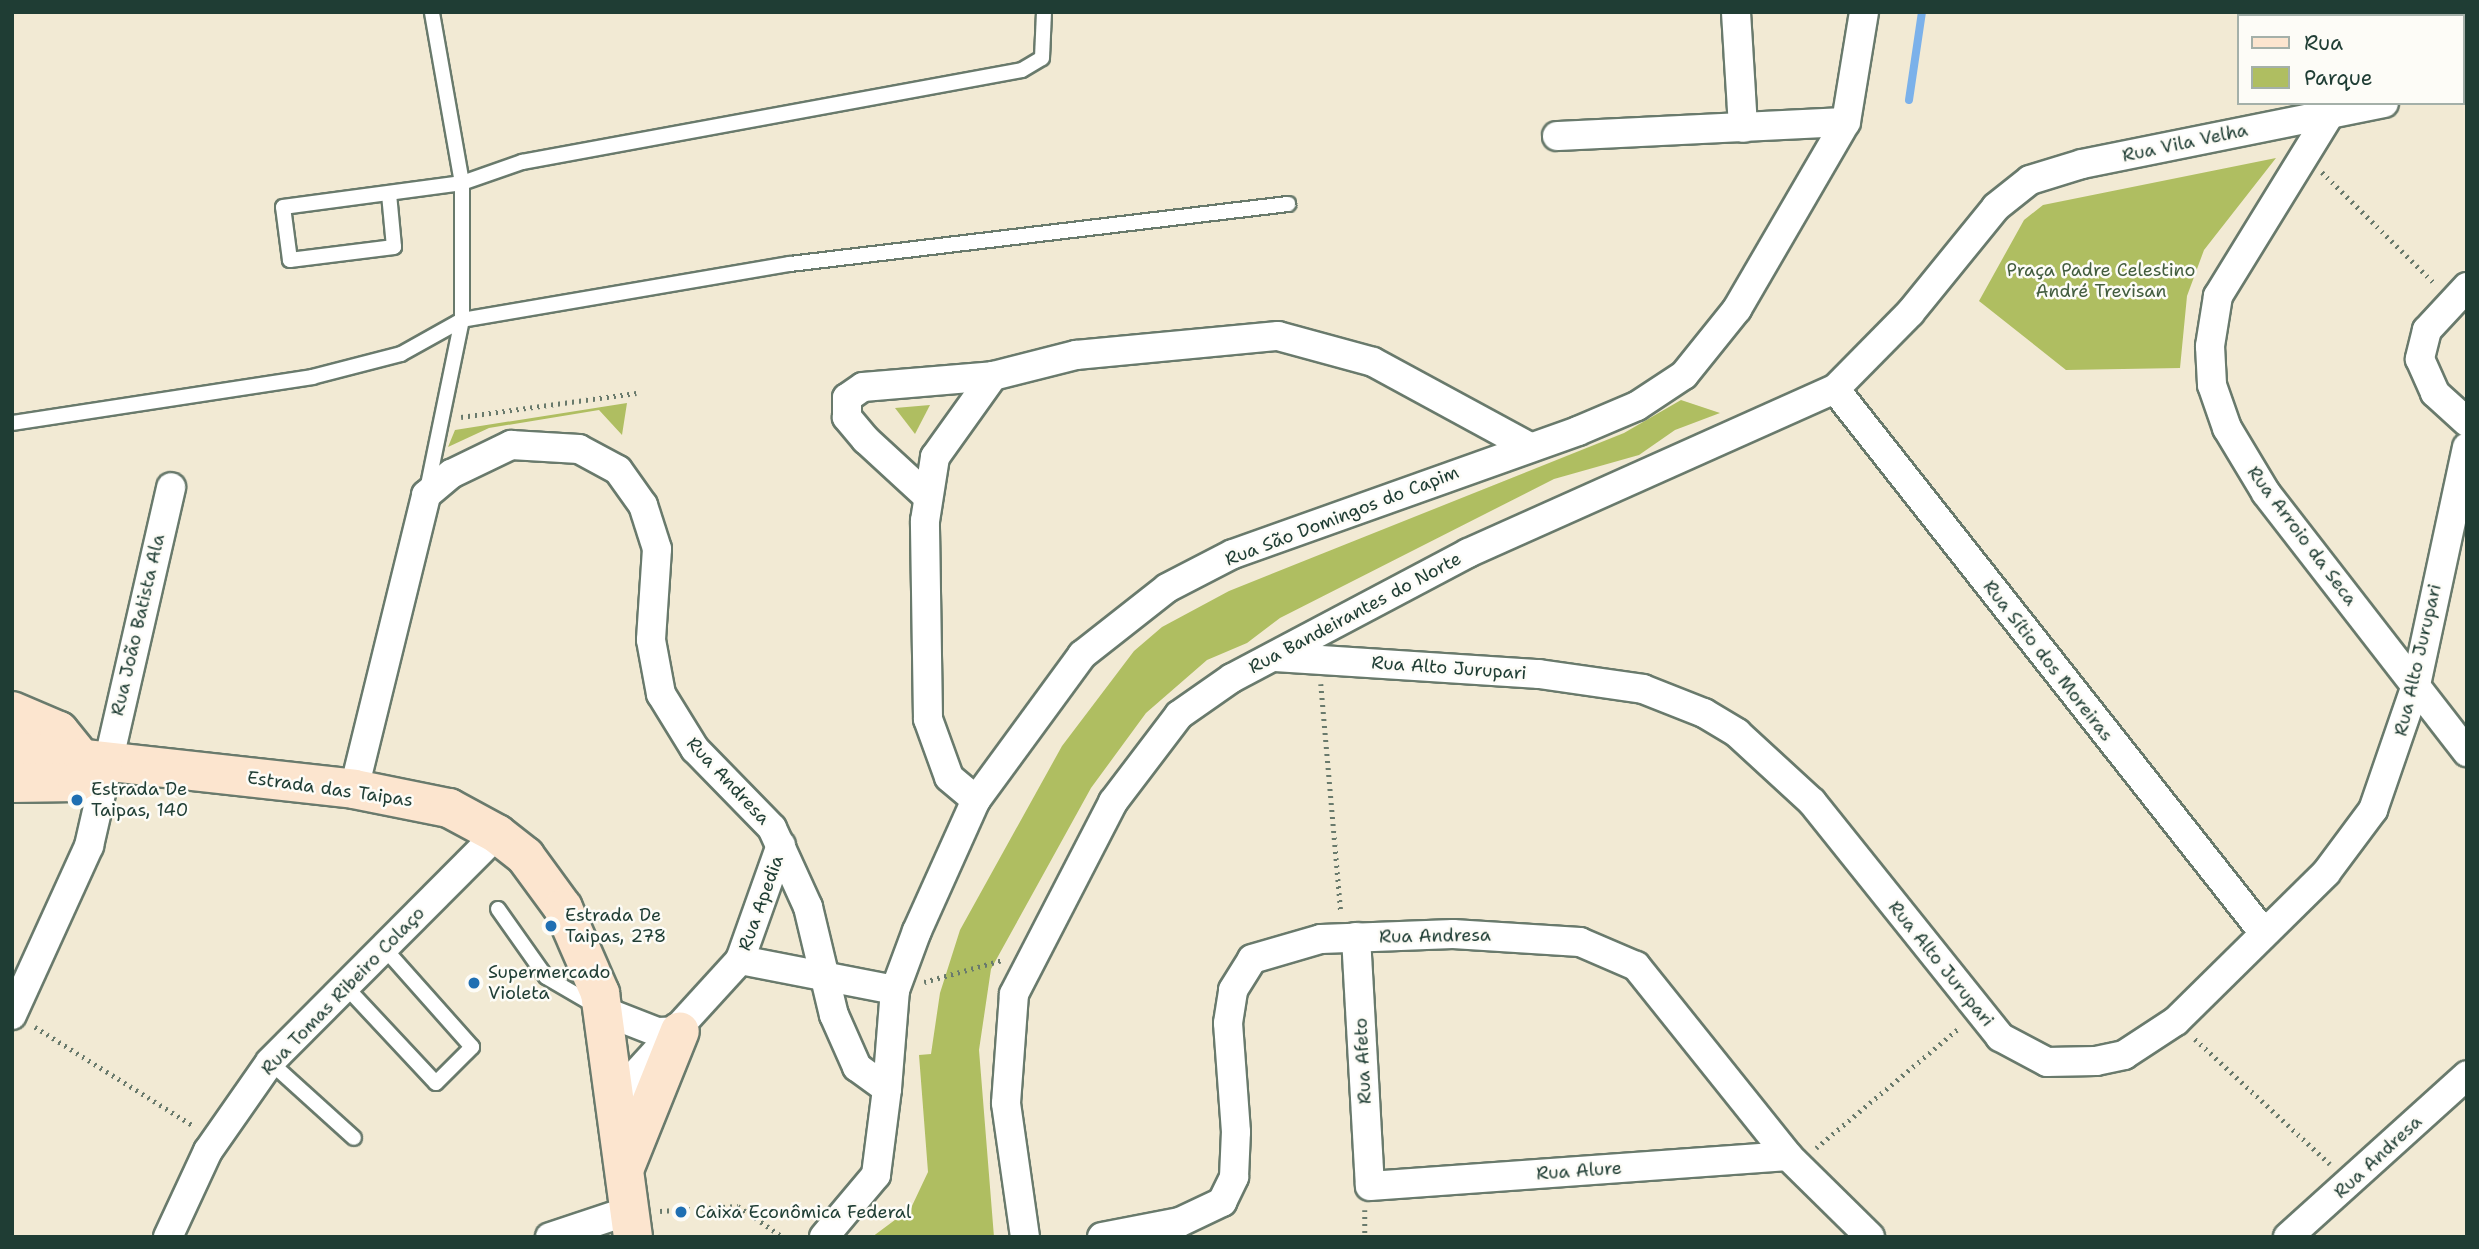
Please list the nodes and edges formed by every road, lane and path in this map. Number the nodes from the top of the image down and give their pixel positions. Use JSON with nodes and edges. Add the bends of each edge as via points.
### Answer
{"nodes":[{"id":1,"x":432,"y":12,"type":"edge"},
{"id":2,"x":1044,"y":12,"type":"edge"},
{"id":3,"x":1736,"y":12,"type":"edge"},
{"id":4,"x":1864,"y":12,"type":"edge"},
{"id":5,"x":2374,"y":105,"type":"edge"},
{"id":6,"x":2330,"y":114,"type":"junction"},
{"id":7,"x":1846,"y":122,"type":"junction"},
{"id":8,"x":1743,"y":128,"type":"junction"},
{"id":9,"x":1558,"y":136,"type":"dead end"},
{"id":10,"x":2310,"y":154,"type":"junction"},
{"id":11,"x":462,"y":183,"type":"junction"},
{"id":12,"x":389,"y":194,"type":"junction"},
{"id":13,"x":1288,"y":204,"type":"dead end"},
{"id":14,"x":1996,"y":207,"type":"joint"},
{"id":15,"x":2459,"y":293,"type":"edge"},
{"id":16,"x":461,"y":320,"type":"junction"},
{"id":17,"x":993,"y":376,"type":"junction"},
{"id":18,"x":1835,"y":389,"type":"junction"},
{"id":19,"x":2467,"y":422,"type":"edge"},
{"id":20,"x":12,"y":423,"type":"edge"},
{"id":21,"x":1528,"y":446,"type":"junction"},
{"id":22,"x":2467,"y":447,"type":"edge"},
{"id":23,"x":171,"y":488,"type":"dead end"},
{"id":24,"x":426,"y":495,"type":"junction"},
{"id":25,"x":927,"y":496,"type":"junction"},
{"id":26,"x":1273,"y":657,"type":"junction"},
{"id":27,"x":1319,"y":659,"type":"junction"},
{"id":28,"x":2416,"y":685,"type":"junction"},
{"id":29,"x":12,"y":711,"type":"edge"},
{"id":30,"x":12,"y":751,"type":"edge"},
{"id":31,"x":2467,"y":752,"type":"edge"},
{"id":32,"x":94,"y":761,"type":"junction"},
{"id":33,"x":12,"y":783,"type":"edge"},
{"id":34,"x":354,"y":789,"type":"junction"},
{"id":35,"x":976,"y":800,"type":"junction"},
{"id":36,"x":498,"y":834,"type":"junction"},
{"id":37,"x":781,"y":845,"type":"junction"},
{"id":38,"x":498,"y":909,"type":"dead end"},
{"id":39,"x":2263,"y":932,"type":"junction"},
{"id":40,"x":1349,"y":937,"type":"junction"},
{"id":41,"x":385,"y":949,"type":"junction"},
{"id":42,"x":1031,"y":952,"type":"junction"},
{"id":43,"x":740,"y":960,"type":"junction"},
{"id":44,"x":823,"y":979,"type":"junction"},
{"id":45,"x":347,"y":988,"type":"junction"},
{"id":46,"x":895,"y":990,"type":"junction"},
{"id":47,"x":606,"y":1012,"type":"junction"},
{"id":48,"x":1977,"y":1013,"type":"junction"},
{"id":49,"x":13,"y":1014,"type":"edge"},
{"id":50,"x":2176,"y":1021,"type":"junction"},
{"id":51,"x":680,"y":1031,"type":"junction"},
{"id":52,"x":270,"y":1062,"type":"junction"},
{"id":53,"x":2467,"y":1075,"type":"edge"},
{"id":54,"x":887,"y":1089,"type":"junction"},
{"id":55,"x":615,"y":1097,"type":"junction"},
{"id":56,"x":354,"y":1138,"type":"dead end"},
{"id":57,"x":215,"y":1140,"type":"junction"},
{"id":58,"x":1792,"y":1161,"type":"junction"},
{"id":59,"x":626,"y":1167,"type":"junction"},
{"id":60,"x":2351,"y":1184,"type":"junction"},
{"id":61,"x":1370,"y":1185,"type":"joint"},
{"id":62,"x":631,"y":1224,"type":"edge"},
{"id":63,"x":168,"y":1237,"type":"edge"},
{"id":64,"x":550,"y":1237,"type":"edge"},
{"id":65,"x":783,"y":1237,"type":"edge"},
{"id":66,"x":824,"y":1237,"type":"edge"},
{"id":67,"x":1025,"y":1237,"type":"edge"},
{"id":68,"x":1102,"y":1237,"type":"edge"},
{"id":69,"x":1870,"y":1237,"type":"edge"},
{"id":70,"x":2288,"y":1237,"type":"edge"}],
"edges":[{"from":1,"to":11,"type":"lane"},
{"from":2,"to":11,"type":"lane","via":[[1042,58],[1022,70],[522,162]]},
{"from":3,"to":8,"type":"street"},
{"from":4,"to":7,"type":"street","name":"Rua São Domingos do Capim"},
{"from":5,"to":6,"type":"street","name":"Rua Vila Velha"},
{"from":6,"to":10,"type":"street","name":"Rua Arroio da Seca"},
{"from":6,"to":14,"type":"street","name":"Rua Vila Velha","via":[[2054,171]]},
{"from":7,"to":8,"type":"street"},
{"from":7,"to":21,"type":"street","name":"Rua São Domingos do Capim","via":[[1737,309],[1684,375],[1637,406]]},
{"from":8,"to":9,"type":"street"},
{"from":10,"to":15,"type":"path"},
{"from":10,"to":28,"type":"street","name":"Rua Arroio da Seca","via":[[2245,244],[2218,296],[2210,346],[2212,385],[2227,428],[2266,493]]},
{"from":11,"to":12,"type":"lane"},
{"from":11,"to":16,"type":"lane"},
{"from":12,"to":12,"type":"lane","via":[[284,207],[290,260],[394,247]]},
{"from":13,"to":16,"type":"lane","via":[[790,264]]},
{"from":14,"to":18,"type":"street","name":"Rua Bandeirantes do Norte","via":[[1910,313]]},
{"from":15,"to":19,"type":"street","via":[[2427,330],[2420,359],[2435,393]]},
{"from":16,"to":20,"type":"lane","via":[[401,354],[312,377]]},
{"from":16,"to":24,"type":"lane"},
{"from":17,"to":21,"type":"street","via":[[1076,355],[1279,335],[1373,362]]},
{"from":17,"to":25,"type":"street","via":[[945,438]]},
{"from":17,"to":25,"type":"street","via":[[863,387],[847,398],[847,417]]},
{"from":18,"to":26,"type":"street","name":"Rua Bandeirantes do Norte","via":[[1496,540]]},
{"from":18,"to":39,"type":"street","name":"Rua Sítio dos Moreiras"},
{"from":21,"to":35,"type":"street","name":"Rua São Domingos do Capim","via":[[1233,554],[1167,588],[1082,655]]},
{"from":22,"to":28,"type":"street","name":"Rua Alto Jurupari"},
{"from":23,"to":32,"type":"street","name":"Rua João Batista Ala"},
{"from":24,"to":34,"type":"street"},
{"from":24,"to":37,"type":"street","name":"Rua Andresa","via":[[452,474],[511,445],[579,449],[618,470],[643,505],[657,549],[651,640],[661,694],[695,749],[746,799]]},
{"from":25,"to":35,"type":"street","via":[[928,719],[949,777]]},
{"from":26,"to":27,"type":"street","name":"Rua Alto Jurupari"},
{"from":26,"to":42,"type":"street","name":"Rua Bandeirantes do Norte","via":[[1215,688],[1158,738],[1113,802]]},
{"from":27,"to":40,"type":"path"},
{"from":27,"to":48,"type":"street","name":"Rua Alto Jurupari","via":[[1612,684],[1704,713],[1737,733],[1812,802]]},
{"from":28,"to":31,"type":"street","name":"Rua Arroio da Seca"},
{"from":28,"to":39,"type":"street","name":"Rua Alto Jurupari","via":[[2373,810],[2326,873]]},
{"from":29,"to":32,"type":"main road","via":[[59,731]]},
{"from":30,"to":32,"type":"main road","name":"Estrada das Taipas"},
{"from":32,"to":33,"type":"main road","via":[[77,782]]},
{"from":32,"to":34,"type":"main road","name":"Estrada das Taipas"},
{"from":32,"to":49,"type":"street","name":"Rua João Batista Ala","via":[[77,881]]},
{"from":34,"to":36,"type":"main road","name":"Estrada das Taipas","via":[[449,808]]},
{"from":35,"to":46,"type":"street","name":"Rua São Domingos do Capim"},
{"from":36,"to":41,"type":"street","name":"Rua Tomas Ribeiro Colaço"},
{"from":36,"to":47,"type":"main road","name":"Estrada das Taipas","via":[[525,856],[562,908]]},
{"from":37,"to":43,"type":"street","name":"Rua Apedia"},
{"from":37,"to":44,"type":"street","name":"Rua Andresa","via":[[808,907]]},
{"from":38,"to":47,"type":"lane","via":[[546,977]]},
{"from":39,"to":50,"type":"street","name":"Rua Alto Jurupari"},
{"from":40,"to":58,"type":"street","name":"Rua Andresa","via":[[1518,935],[1612,951],[1654,983]]},
{"from":40,"to":61,"type":"street","name":"Rua Afeto"},
{"from":40,"to":68,"type":"street","name":"Rua Andresa","via":[[1252,959],[1233,990],[1228,1023],[1234,1177],[1222,1202],[1180,1222]]},
{"from":41,"to":45,"type":"street","name":"Rua Tomas Ribeiro Colaço"},
{"from":41,"to":45,"type":"lane","via":[[472,1047],[436,1083]]},
{"from":42,"to":46,"type":"path"},
{"from":42,"to":67,"type":"street","name":"Rua Bandeirantes do Norte","via":[[1006,1041],[1006,1103]]},
{"from":43,"to":44,"type":"street","name":"Rua Apedia"},
{"from":43,"to":51,"type":"street","name":"Rua Apedia"},
{"from":44,"to":46,"type":"street","name":"Rua Apedia"},
{"from":44,"to":54,"type":"street","name":"Rua Andresa","via":[[857,1067]]},
{"from":45,"to":52,"type":"street","name":"Rua Tomas Ribeiro Colaço"},
{"from":46,"to":54,"type":"street","name":"Rua São Domingos do Capim"},
{"from":47,"to":51,"type":"street","via":[[657,1032]]},
{"from":47,"to":55,"type":"main road","name":"Estrada das Taipas"},
{"from":48,"to":50,"type":"street","name":"Rua Alto Jurupari","via":[[2021,1052],[2075,1064],[2124,1055]]},
{"from":48,"to":58,"type":"path"},
{"from":49,"to":57,"type":"path"},
{"from":50,"to":60,"type":"path"},
{"from":51,"to":55,"type":"street","name":"Rua Apedia"},
{"from":51,"to":59,"type":"main road"},
{"from":52,"to":56,"type":"lane"},
{"from":52,"to":57,"type":"street","name":"Rua Tomas Ribeiro Colaço"},
{"from":53,"to":60,"type":"street","name":"Rua Andresa"},
{"from":54,"to":66,"type":"street","via":[[876,1175]]},
{"from":55,"to":59,"type":"main road","name":"Estrada das Taipas"},
{"from":57,"to":63,"type":"street","name":"Rua Tomas Ribeiro Colaço"},
{"from":58,"to":61,"type":"street","name":"Rua Alure"},
{"from":58,"to":69,"type":"street","name":"Rua Andresa"},
{"from":59,"to":62,"type":"main road","name":"Estrada das Taipas"},
{"from":60,"to":70,"type":"street","name":"Rua Andresa"},
{"from":62,"to":64,"type":"street"},
{"from":62,"to":65,"type":"path","via":[[738,1206]]}]}
